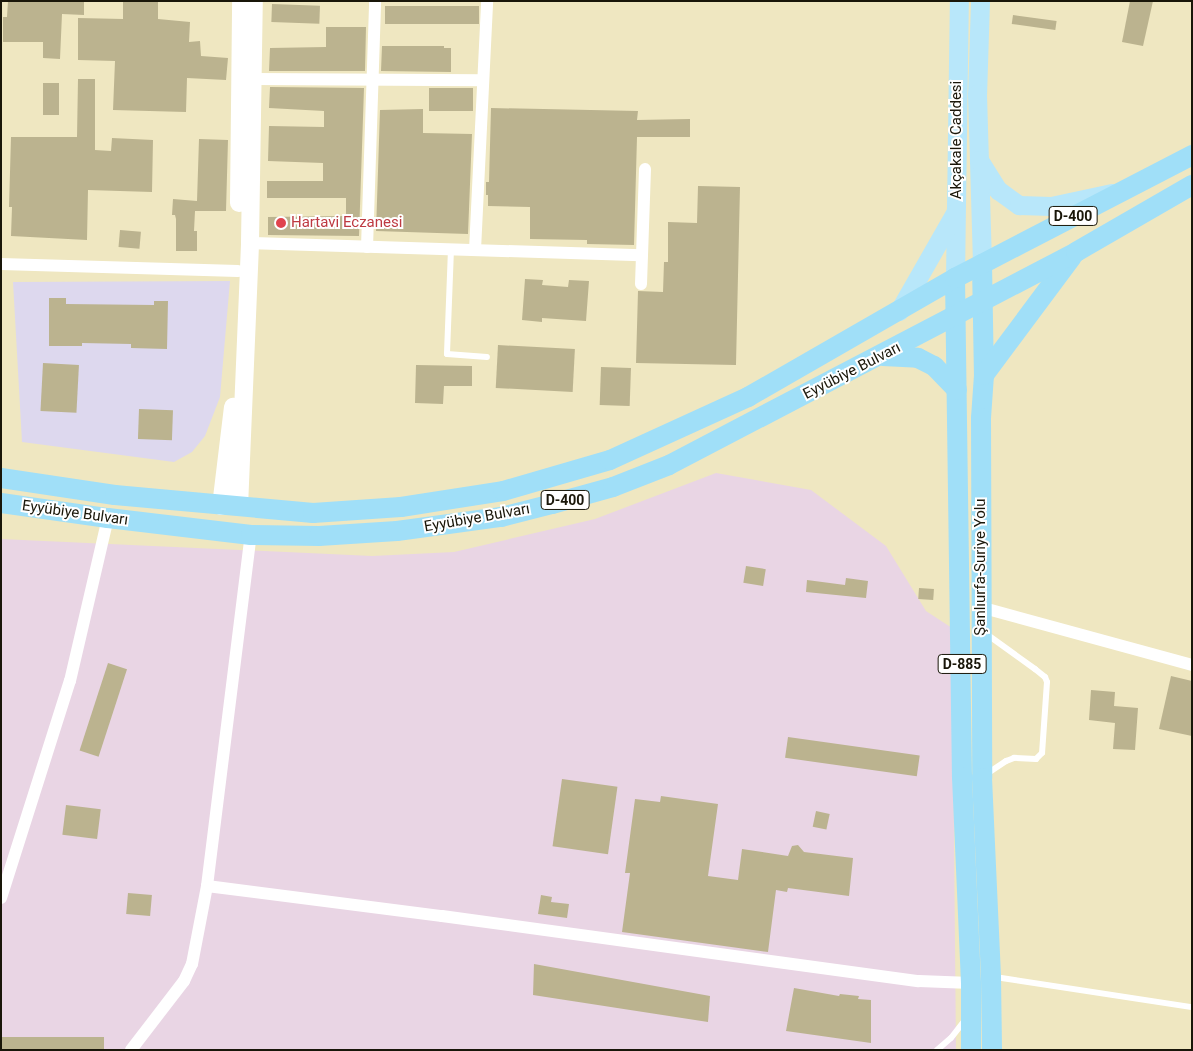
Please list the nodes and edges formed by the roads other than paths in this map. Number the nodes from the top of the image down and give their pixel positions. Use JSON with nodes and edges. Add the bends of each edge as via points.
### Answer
{"nodes":[{"id":1,"x":241,"y":1,"type":"edge"},
{"id":2,"x":254,"y":1,"type":"edge"},
{"id":3,"x":375,"y":1,"type":"edge"},
{"id":4,"x":487,"y":1,"type":"edge"},
{"id":5,"x":959,"y":1,"type":"edge"},
{"id":6,"x":980,"y":1,"type":"edge"},
{"id":7,"x":254,"y":79,"type":"junction"},
{"id":8,"x":483,"y":80,"type":"junction"},
{"id":9,"x":372,"y":81,"type":"junction"},
{"id":10,"x":1192,"y":155,"type":"edge"},
{"id":11,"x":979,"y":160,"type":"junction"},
{"id":12,"x":645,"y":169,"type":"dead end"},
{"id":13,"x":1192,"y":185,"type":"edge"},
{"id":14,"x":1125,"y":190,"type":"junction"},
{"id":15,"x":956,"y":210,"type":"junction"},
{"id":16,"x":250,"y":243,"type":"junction"},
{"id":17,"x":367,"y":247,"type":"junction"},
{"id":18,"x":451,"y":250,"type":"junction"},
{"id":19,"x":475,"y":250,"type":"junction"},
{"id":20,"x":1076,"y":252,"type":"junction"},
{"id":21,"x":641,"y":255,"type":"junction"},
{"id":22,"x":1,"y":264,"type":"edge"},
{"id":23,"x":982,"y":264,"type":"junction"},
{"id":24,"x":238,"y":271,"type":"junction"},
{"id":25,"x":955,"y":278,"type":"junction"},
{"id":26,"x":641,"y":284,"type":"dead end"},
{"id":27,"x":983,"y":302,"type":"junction"},
{"id":28,"x":899,"y":310,"type":"junction"},
{"id":29,"x":956,"y":316,"type":"junction"},
{"id":30,"x":881,"y":356,"type":"junction"},
{"id":31,"x":488,"y":357,"type":"dead end"},
{"id":32,"x":984,"y":374,"type":"junction"},
{"id":33,"x":957,"y":390,"type":"junction"},
{"id":34,"x":1,"y":478,"type":"edge"},
{"id":35,"x":1,"y":503,"type":"edge"},
{"id":36,"x":230,"y":506,"type":"junction"},
{"id":37,"x":108,"y":518,"type":"junction"},
{"id":38,"x":251,"y":535,"type":"junction"},
{"id":39,"x":980,"y":607,"type":"junction"},
{"id":40,"x":981,"y":630,"type":"junction"},
{"id":41,"x":1192,"y":665,"type":"edge"},
{"id":42,"x":982,"y":778,"type":"junction"},
{"id":43,"x":207,"y":886,"type":"junction"},
{"id":44,"x":1,"y":898,"type":"edge"},
{"id":45,"x":991,"y":977,"type":"junction"},
{"id":46,"x":971,"y":983,"type":"junction"},
{"id":47,"x":1192,"y":1007,"type":"edge"},
{"id":48,"x":971,"y":1008,"type":"junction"},
{"id":49,"x":131,"y":1050,"type":"edge"},
{"id":50,"x":937,"y":1050,"type":"edge"},
{"id":51,"x":971,"y":1050,"type":"edge"},
{"id":52,"x":992,"y":1050,"type":"edge"}],
"edges":[{"from":1,"to":24,"type":"main road"},
{"from":2,"to":7,"type":"main road"},
{"from":3,"to":9,"type":"street"},
{"from":4,"to":8,"type":"street"},
{"from":5,"to":15,"type":"main road","name":"Akçakale Caddesi"},
{"from":6,"to":11,"type":"main road","name":"Akçakale Caddesi"},
{"from":7,"to":9,"type":"street"},
{"from":7,"to":16,"type":"main road"},
{"from":8,"to":9,"type":"street"},
{"from":8,"to":19,"type":"street"},
{"from":9,"to":17,"type":"street"},
{"from":10,"to":14,"type":"highway","number":"D-400"},
{"from":11,"to":14,"type":"main road","via":[[998,190],[1020,205],[1051,206]]},
{"from":11,"to":23,"type":"main road","name":"Akçakale Caddesi"},
{"from":12,"to":21,"type":"street"},
{"from":13,"to":20,"type":"highway","number":"D-400"},
{"from":14,"to":23,"type":"highway","number":"D-400"},
{"from":15,"to":25,"type":"main road","name":"Akçakale Caddesi"},
{"from":15,"to":28,"type":"main road"},
{"from":16,"to":17,"type":"street"},
{"from":16,"to":36,"type":"main road"},
{"from":17,"to":18,"type":"street"},
{"from":18,"to":19,"type":"street"},
{"from":18,"to":31,"type":"lane","via":[[447,354]]},
{"from":19,"to":21,"type":"street"},
{"from":20,"to":27,"type":"highway","name":"Eyyübiye Bulvarı","number":"D-400"},
{"from":20,"to":32,"type":"highway"},
{"from":21,"to":26,"type":"street"},
{"from":22,"to":24,"type":"street"},
{"from":23,"to":25,"type":"highway","number":"D-400"},
{"from":23,"to":27,"type":"highway","name":"Şanlıurfa-Suriye Yolu"},
{"from":24,"to":36,"type":"main road"},
{"from":25,"to":28,"type":"highway","name":"Eyyübiye Bulvarı","number":"D-400"},
{"from":25,"to":29,"type":"highway","name":"Şanlıurfa-Suriye Yolu","number":"D-885"},
{"from":27,"to":29,"type":"highway","name":"Eyyübiye Bulvarı","number":"D-400"},
{"from":27,"to":32,"type":"highway","name":"Şanlıurfa-Suriye Yolu"},
{"from":28,"to":36,"type":"highway","name":"Eyyübiye Bulvarı","number":"D-400","via":[[748,397],[610,460],[503,491],[401,506],[313,512]]},
{"from":29,"to":30,"type":"highway","name":"Eyyübiye Bulvarı","number":"D-400"},
{"from":29,"to":33,"type":"highway","name":"Şanlıurfa-Suriye Yolu","number":"D-885"},
{"from":30,"to":33,"type":"highway","via":[[918,358],[934,366]]},
{"from":30,"to":38,"type":"highway","name":"Eyyübiye Bulvarı","number":"D-400","via":[[669,465],[613,487],[501,517],[397,531],[319,536]]},
{"from":32,"to":39,"type":"highway","name":"Şanlıurfa-Suriye Yolu","number":"D-885"},
{"from":33,"to":46,"type":"highway","name":"Şanlıurfa-Suriye Yolu","number":"D-885","via":[[962,777]]},
{"from":34,"to":36,"type":"highway","name":"Eyyübiye Bulvarı","number":"D-400","via":[[115,495]]},
{"from":35,"to":37,"type":"highway","name":"Eyyübiye Bulvarı","number":"D-400"},
{"from":37,"to":38,"type":"highway","name":"Eyyübiye Bulvarı","number":"D-400"},
{"from":37,"to":44,"type":"street","via":[[70,682]]},
{"from":38,"to":43,"type":"street"},
{"from":39,"to":40,"type":"highway","name":"Şanlıurfa-Suriye Yolu","number":"D-885"},
{"from":39,"to":41,"type":"street"},
{"from":40,"to":42,"type":"highway","name":"Şanlıurfa-Suriye Yolu","number":"D-885"},
{"from":40,"to":42,"type":"lane","via":[[1035,669],[1047,682],[1042,752],[1036,759],[1006,761]]},
{"from":42,"to":45,"type":"highway","name":"Şanlıurfa-Suriye Yolu","number":"D-885"},
{"from":43,"to":46,"type":"street","via":[[919,981]]},
{"from":43,"to":49,"type":"street","via":[[189,973]]},
{"from":45,"to":47,"type":"lane"},
{"from":45,"to":52,"type":"highway","name":"Şanlıurfa-Suriye Yolu","number":"D-885"},
{"from":46,"to":48,"type":"highway","name":"Şanlıurfa-Suriye Yolu","number":"D-885"},
{"from":48,"to":50,"type":"lane","via":[[961,1026]]},
{"from":48,"to":51,"type":"highway","name":"Şanlıurfa-Suriye Yolu","number":"D-885"}]}
